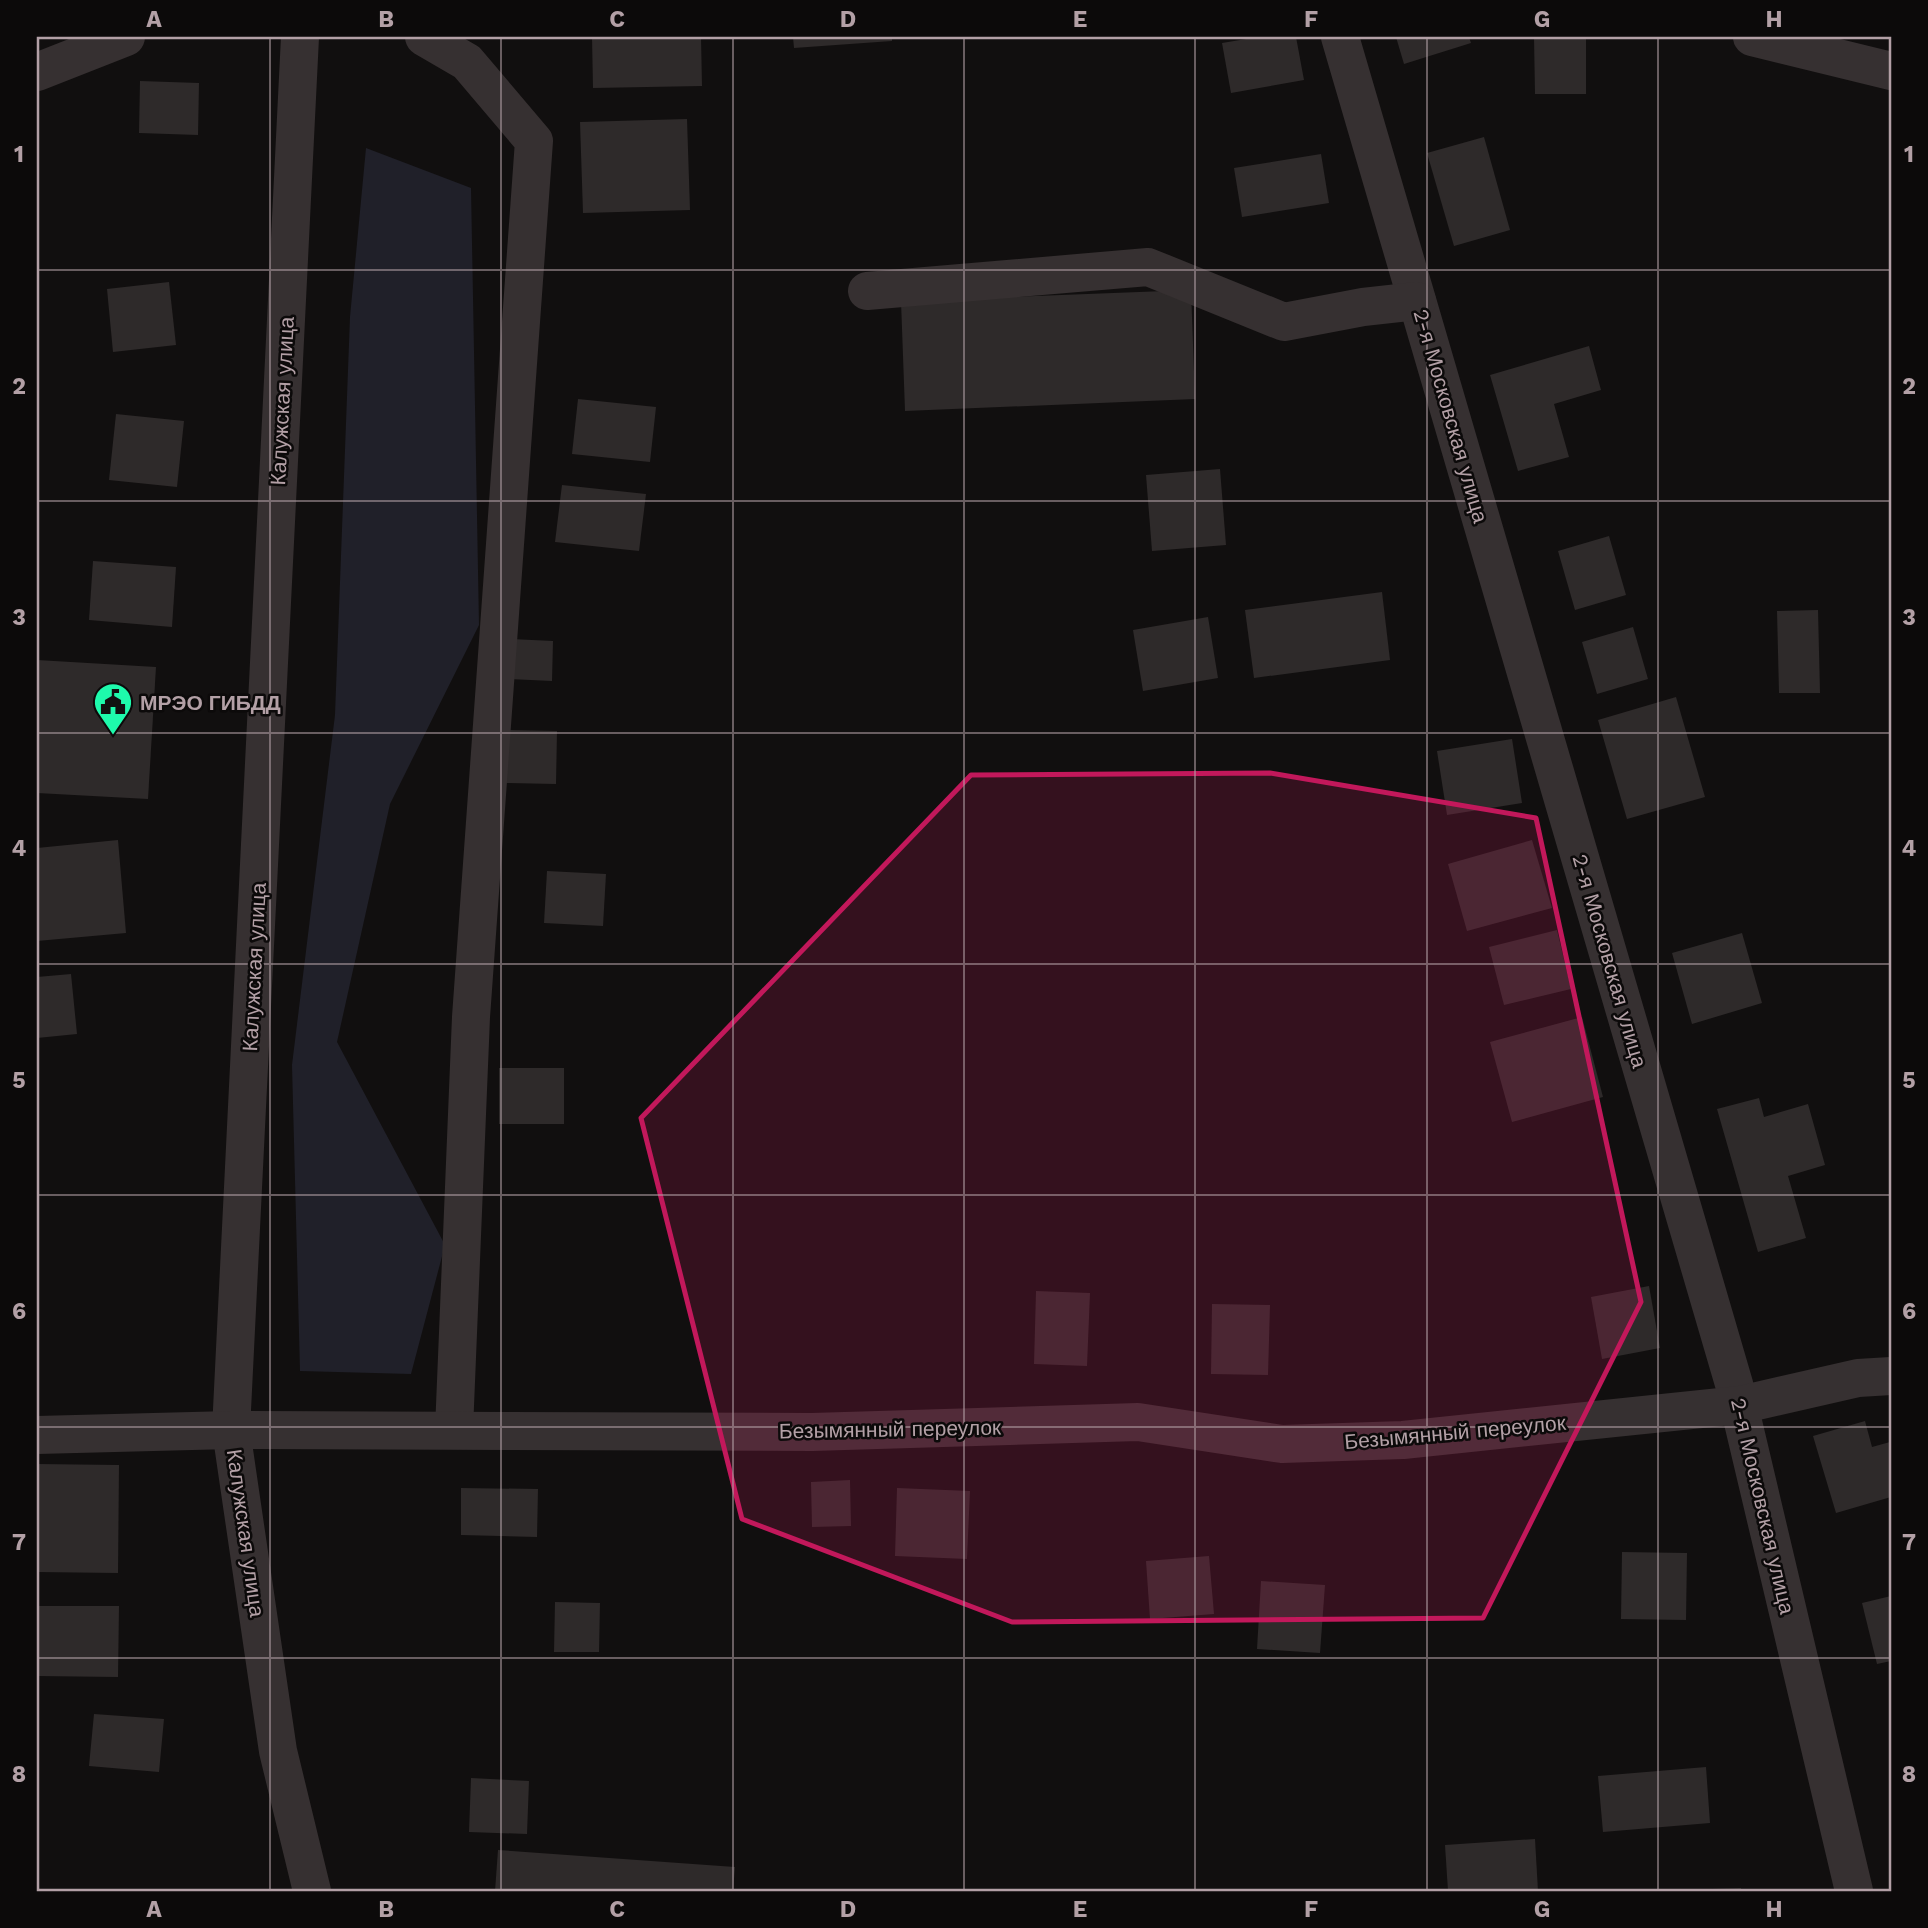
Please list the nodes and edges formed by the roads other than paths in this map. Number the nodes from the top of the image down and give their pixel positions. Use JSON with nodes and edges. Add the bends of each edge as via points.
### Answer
{"nodes":[{"id":1,"x":126,"y":37,"type":"edge"},
{"id":2,"x":300,"y":37,"type":"edge"},
{"id":3,"x":424,"y":37,"type":"edge"},
{"id":4,"x":1340,"y":37,"type":"edge"},
{"id":5,"x":1752,"y":37,"type":"edge"},
{"id":6,"x":1891,"y":71,"type":"edge"},
{"id":7,"x":37,"y":72,"type":"edge"},
{"id":8,"x":867,"y":291,"type":"dead end"},
{"id":9,"x":1417,"y":301,"type":"junction"},
{"id":10,"x":1891,"y":1376,"type":"edge"},
{"id":11,"x":1740,"y":1405,"type":"junction"},
{"id":12,"x":231,"y":1430,"type":"junction"},
{"id":13,"x":454,"y":1430,"type":"junction"},
{"id":14,"x":37,"y":1435,"type":"edge"},
{"id":15,"x":312,"y":1891,"type":"edge"},
{"id":16,"x":1854,"y":1891,"type":"edge"}],
"edges":[{"from":1,"to":7,"type":"street"},
{"from":2,"to":12,"type":"street","name":"Калужская улица"},
{"from":3,"to":13,"type":"street","via":[[467,62],[534,141],[471,1017]]},
{"from":4,"to":9,"type":"street","name":"2-я Московская улица"},
{"from":5,"to":6,"type":"street"},
{"from":8,"to":9,"type":"street","via":[[1149,267],[1284,322]]},
{"from":9,"to":11,"type":"street","name":"2-я Московская улица"},
{"from":10,"to":11,"type":"street","name":"Безымянный переулок","via":[[1858,1378]]},
{"from":11,"to":13,"type":"street","name":"Безымянный переулок","via":[[1403,1440],[1283,1444],[1138,1422],[813,1432]]},
{"from":11,"to":16,"type":"street","name":"2-я Московская улица"},
{"from":12,"to":13,"type":"street","name":"Безымянный переулок"},
{"from":12,"to":14,"type":"street","name":"Безымянный переулок"},
{"from":12,"to":15,"type":"street","name":"Калужская улица","via":[[278,1751]]}]}
